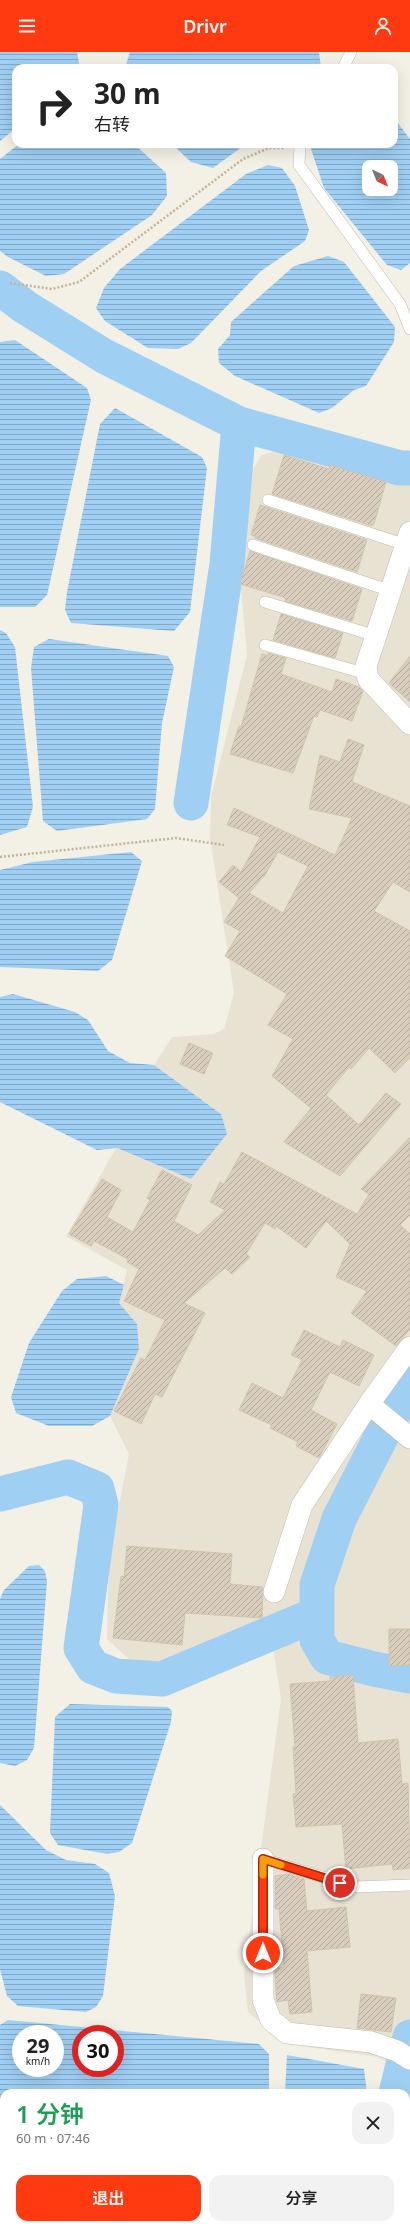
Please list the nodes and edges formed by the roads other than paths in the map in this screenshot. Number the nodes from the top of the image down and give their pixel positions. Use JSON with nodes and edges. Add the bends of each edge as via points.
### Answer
{"nodes":[{"id":1,"x":351,"y":52,"type":"edge"},
{"id":2,"x":345,"y":64,"type":"edge"},
{"id":3,"x":300,"y":148,"type":"edge"},
{"id":4,"x":410,"y":329,"type":"edge"},
{"id":5,"x":268,"y":500,"type":"dead end"},
{"id":6,"x":408,"y":538,"type":"edge"},
{"id":7,"x":253,"y":545,"type":"dead end"},
{"id":8,"x":390,"y":591,"type":"junction"},
{"id":9,"x":266,"y":602,"type":"dead end"},
{"id":10,"x":376,"y":636,"type":"junction"},
{"id":11,"x":264,"y":645,"type":"dead end"},
{"id":12,"x":367,"y":674,"type":"junction"},
{"id":13,"x":410,"y":724,"type":"edge"},
{"id":14,"x":410,"y":1347,"type":"edge"},
{"id":15,"x":373,"y":1408,"type":"junction"},
{"id":16,"x":404,"y":1434,"type":"edge"},
{"id":17,"x":274,"y":1592,"type":"dead end"},
{"id":18,"x":263,"y":1859,"type":"joint"},
{"id":19,"x":410,"y":1885,"type":"edge"},
{"id":20,"x":403,"y":2055,"type":"edge"}],
"edges":[{"from":1,"to":2,"type":"lane"},
{"from":3,"to":4,"type":"lane","via":[[299,165],[400,304]]},
{"from":5,"to":6,"type":"lane"},
{"from":6,"to":8,"type":"street"},
{"from":7,"to":8,"type":"lane"},
{"from":8,"to":10,"type":"street"},
{"from":9,"to":10,"type":"lane"},
{"from":10,"to":12,"type":"street","via":[[366,666]]},
{"from":11,"to":12,"type":"lane"},
{"from":12,"to":13,"type":"street"},
{"from":14,"to":15,"type":"street"},
{"from":15,"to":16,"type":"street"},
{"from":15,"to":17,"type":"street","via":[[302,1505]]},
{"from":18,"to":19,"type":"lane","via":[[355,1887]]},
{"from":18,"to":20,"type":"street","via":[[263,2000],[271,2020],[287,2032],[371,2042]]}]}
